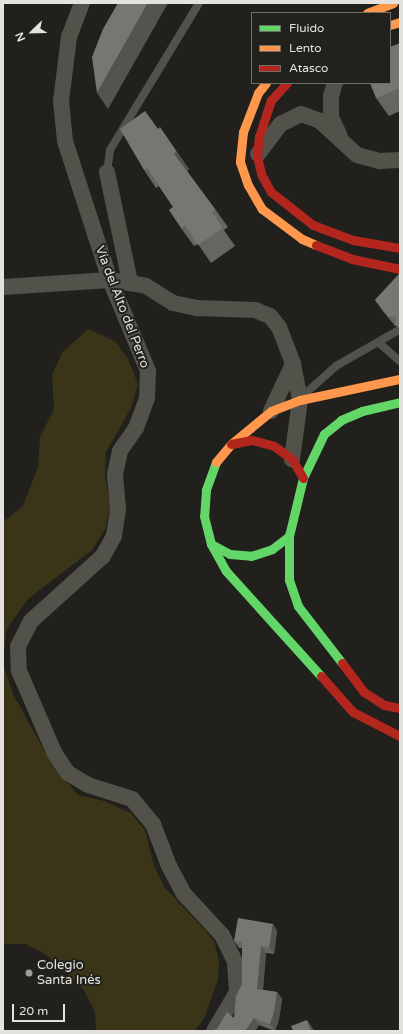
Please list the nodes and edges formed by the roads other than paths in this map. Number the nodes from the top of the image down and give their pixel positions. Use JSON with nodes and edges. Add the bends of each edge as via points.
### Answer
{"nodes":[{"id":1,"x":82,"y":3,"type":"edge"},
{"id":2,"x":198,"y":3,"type":"edge"},
{"id":3,"x":393,"y":3,"type":"edge"},
{"id":4,"x":370,"y":12,"type":"edge"},
{"id":5,"x":265,"y":84,"type":"edge"},
{"id":6,"x":286,"y":84,"type":"edge"},
{"id":7,"x":335,"y":84,"type":"edge"},
{"id":8,"x":342,"y":142,"type":"junction"},
{"id":9,"x":257,"y":156,"type":"junction"},
{"id":10,"x":400,"y":160,"type":"edge"},
{"id":11,"x":107,"y":172,"type":"joint"},
{"id":12,"x":400,"y":248,"type":"edge"},
{"id":13,"x":400,"y":269,"type":"edge"},
{"id":14,"x":110,"y":280,"type":"junction"},
{"id":15,"x":130,"y":282,"type":"junction"},
{"id":16,"x":3,"y":287,"type":"edge"},
{"id":17,"x":399,"y":330,"type":"edge"},
{"id":18,"x":379,"y":343,"type":"junction"},
{"id":19,"x":400,"y":361,"type":"edge"},
{"id":20,"x":293,"y":364,"type":"junction"},
{"id":21,"x":400,"y":379,"type":"edge"},
{"id":22,"x":300,"y":400,"type":"junction"},
{"id":23,"x":400,"y":402,"type":"edge"},
{"id":24,"x":271,"y":411,"type":"junction"},
{"id":25,"x":231,"y":444,"type":"junction"},
{"id":26,"x":292,"y":459,"type":"junction"},
{"id":27,"x":303,"y":478,"type":"junction"},
{"id":28,"x":289,"y":536,"type":"junction"},
{"id":29,"x":211,"y":544,"type":"junction"},
{"id":30,"x":400,"y":708,"type":"edge"},
{"id":31,"x":400,"y":736,"type":"edge"},
{"id":32,"x":214,"y":1031,"type":"edge"}],
"edges":[{"from":1,"to":14,"type":"street","name":"Vía del Alto del Perro","via":[[69,37],[61,101],[65,141]]},
{"from":2,"to":11,"type":"lane","via":[[110,150]]},
{"from":3,"to":4,"type":"main road"},
{"from":5,"to":13,"type":"main road","via":[[258,94],[243,132],[240,162],[248,185],[262,209],[302,239],[352,259]]},
{"from":6,"to":9,"type":"main road","via":[[271,100],[259,136]]},
{"from":7,"to":8,"type":"street","via":[[331,96],[332,118]]},
{"from":8,"to":9,"type":"street","via":[[320,121],[301,114],[281,124]]},
{"from":8,"to":10,"type":"street","via":[[357,155],[380,161]]},
{"from":9,"to":12,"type":"main road","via":[[261,174],[270,192],[312,225],[352,240]]},
{"from":11,"to":15,"type":"street"},
{"from":14,"to":15,"type":"street"},
{"from":14,"to":16,"type":"street"},
{"from":14,"to":32,"type":"street","name":"Vía del Alto del Perro","via":[[148,371],[147,398],[136,428],[119,457],[115,475],[118,510],[114,536],[103,556],[30,621],[18,646],[19,670],[54,754],[68,773],[88,785],[132,799],[153,824],[169,866],[184,894],[222,935],[235,962],[237,992]]},
{"from":15,"to":20,"type":"street","via":[[146,286],[179,304],[197,308],[255,310],[270,316],[279,327]]},
{"from":17,"to":18,"type":"lane"},
{"from":18,"to":19,"type":"lane"},
{"from":18,"to":22,"type":"lane","via":[[336,366]]},
{"from":20,"to":22,"type":"street"},
{"from":20,"to":24,"type":"street"},
{"from":21,"to":22,"type":"main road"},
{"from":22,"to":24,"type":"main road"},
{"from":22,"to":26,"type":"street"},
{"from":23,"to":27,"type":"main road","via":[[362,411],[341,420],[324,434]]},
{"from":24,"to":25,"type":"main road"},
{"from":25,"to":26,"type":"main road","via":[[252,440],[274,446]]},
{"from":25,"to":29,"type":"main road","via":[[214,464],[206,490],[204,516]]},
{"from":26,"to":27,"type":"main road"},
{"from":27,"to":28,"type":"main road"},
{"from":28,"to":29,"type":"main road","via":[[272,550],[251,556],[230,554]]},
{"from":28,"to":30,"type":"main road","via":[[289,580],[298,606],[364,692],[384,705]]},
{"from":29,"to":31,"type":"main road","via":[[226,571],[352,712]]}]}
